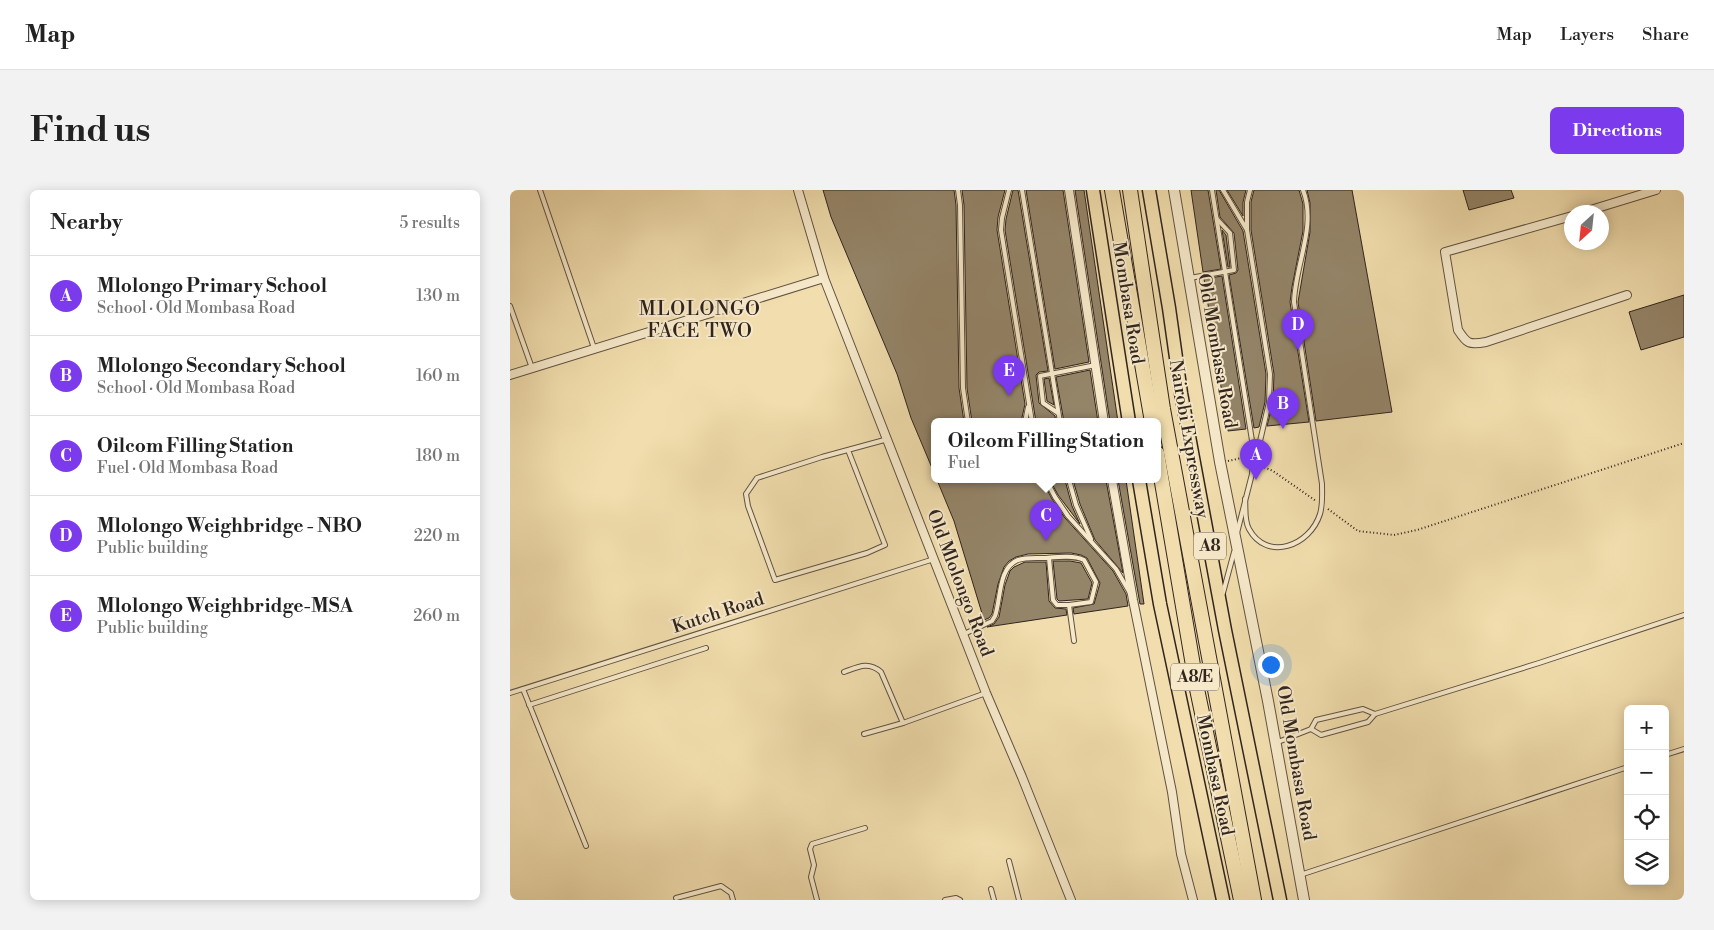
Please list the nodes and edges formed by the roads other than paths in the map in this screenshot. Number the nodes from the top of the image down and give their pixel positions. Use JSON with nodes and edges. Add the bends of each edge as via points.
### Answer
{"nodes":[{"id":1,"x":540,"y":190,"type":"edge"},
{"id":2,"x":798,"y":190,"type":"edge"},
{"id":3,"x":958,"y":190,"type":"edge"},
{"id":4,"x":1009,"y":190,"type":"edge"},
{"id":5,"x":1022,"y":190,"type":"edge"},
{"id":6,"x":1069,"y":190,"type":"edge"},
{"id":7,"x":1093,"y":190,"type":"edge"},
{"id":8,"x":1112,"y":190,"type":"edge"},
{"id":9,"x":1130,"y":190,"type":"edge"},
{"id":10,"x":1150,"y":190,"type":"edge"},
{"id":11,"x":1174,"y":190,"type":"edge"},
{"id":12,"x":1212,"y":190,"type":"edge"},
{"id":13,"x":1223,"y":190,"type":"edge"},
{"id":14,"x":1250,"y":190,"type":"edge"},
{"id":15,"x":1303,"y":190,"type":"edge"},
{"id":16,"x":1656,"y":190,"type":"edge"},
{"id":17,"x":1607,"y":205,"type":"edge"},
{"id":18,"x":1217,"y":218,"type":"junction"},
{"id":19,"x":1564,"y":218,"type":"edge"},
{"id":20,"x":1247,"y":230,"type":"junction"},
{"id":21,"x":1225,"y":272,"type":"junction"},
{"id":22,"x":824,"y":278,"type":"junction"},
{"id":23,"x":1188,"y":278,"type":"junction"},
{"id":24,"x":1627,"y":295,"type":"dead end"},
{"id":25,"x":510,"y":306,"type":"edge"},
{"id":26,"x":594,"y":348,"type":"junction"},
{"id":27,"x":1096,"y":365,"type":"junction"},
{"id":28,"x":532,"y":368,"type":"junction"},
{"id":29,"x":1052,"y":372,"type":"junction"},
{"id":30,"x":510,"y":374,"type":"edge"},
{"id":31,"x":1029,"y":403,"type":"junction"},
{"id":32,"x":1058,"y":414,"type":"junction"},
{"id":33,"x":968,"y":418,"type":"edge"},
{"id":34,"x":1026,"y":418,"type":"edge"},
{"id":35,"x":1031,"y":418,"type":"edge"},
{"id":36,"x":1059,"y":418,"type":"edge"},
{"id":37,"x":1103,"y":418,"type":"edge"},
{"id":38,"x":1128,"y":418,"type":"edge"},
{"id":39,"x":1151,"y":418,"type":"edge"},
{"id":40,"x":888,"y":439,"type":"junction"},
{"id":41,"x":848,"y":450,"type":"junction"},
{"id":42,"x":1254,"y":463,"type":"junction"},
{"id":43,"x":1161,"y":476,"type":"edge"},
{"id":44,"x":1048,"y":483,"type":"edge"},
{"id":45,"x":1070,"y":483,"type":"edge"},
{"id":46,"x":1113,"y":483,"type":"edge"},
{"id":47,"x":1140,"y":483,"type":"edge"},
{"id":48,"x":1246,"y":499,"type":"junction"},
{"id":49,"x":1093,"y":543,"type":"junction"},
{"id":50,"x":1236,"y":546,"type":"junction"},
{"id":51,"x":1049,"y":558,"type":"junction"},
{"id":52,"x":935,"y":559,"type":"junction"},
{"id":53,"x":1133,"y":600,"type":"junction"},
{"id":54,"x":1069,"y":606,"type":"junction"},
{"id":55,"x":1684,"y":615,"type":"edge"},
{"id":56,"x":1225,"y":630,"type":"junction"},
{"id":57,"x":964,"y":634,"type":"junction"},
{"id":58,"x":1074,"y":641,"type":"dead end"},
{"id":59,"x":706,"y":648,"type":"dead end"},
{"id":60,"x":844,"y":672,"type":"dead end"},
{"id":61,"x":523,"y":689,"type":"junction"},
{"id":62,"x":510,"y":693,"type":"edge"},
{"id":63,"x":986,"y":693,"type":"junction"},
{"id":64,"x":529,"y":705,"type":"junction"},
{"id":65,"x":1376,"y":714,"type":"junction"},
{"id":66,"x":903,"y":723,"type":"junction"},
{"id":67,"x":1311,"y":729,"type":"junction"},
{"id":68,"x":864,"y":734,"type":"dead end"},
{"id":69,"x":1276,"y":743,"type":"junction"},
{"id":70,"x":1684,"y":749,"type":"edge"},
{"id":71,"x":1669,"y":754,"type":"edge"},
{"id":72,"x":1624,"y":768,"type":"edge"},
{"id":73,"x":865,"y":828,"type":"dead end"},
{"id":74,"x":586,"y":846,"type":"dead end"},
{"id":75,"x":1009,"y":861,"type":"dead end"},
{"id":76,"x":1300,"y":875,"type":"junction"},
{"id":77,"x":991,"y":889,"type":"dead end"},
{"id":78,"x":676,"y":898,"type":"dead end"},
{"id":79,"x":733,"y":900,"type":"edge"},
{"id":80,"x":817,"y":900,"type":"edge"},
{"id":81,"x":945,"y":900,"type":"edge"},
{"id":82,"x":960,"y":900,"type":"edge"},
{"id":83,"x":994,"y":900,"type":"edge"},
{"id":84,"x":1019,"y":900,"type":"edge"},
{"id":85,"x":1071,"y":900,"type":"edge"},
{"id":86,"x":1193,"y":900,"type":"edge"},
{"id":87,"x":1223,"y":900,"type":"edge"},
{"id":88,"x":1240,"y":900,"type":"edge"},
{"id":89,"x":1254,"y":900,"type":"edge"},
{"id":90,"x":1280,"y":900,"type":"edge"},
{"id":91,"x":1304,"y":900,"type":"edge"}],
"edges":[{"from":1,"to":26,"type":"lane"},
{"from":2,"to":22,"type":"street","name":"Old Mlolongo Road"},
{"from":3,"to":33,"type":"lane"},
{"from":4,"to":31,"type":"lane","via":[[1002,230]]},
{"from":5,"to":29,"type":"lane"},
{"from":6,"to":27,"type":"street"},
{"from":7,"to":38,"type":"highway","name":"Mombasa Road"},
{"from":8,"to":39,"type":"highway","name":"Nairobi Expressway"},
{"from":9,"to":89,"type":"highway","name":"Nairobi Expressway","number":"A8/E","via":[[1163,409]]},
{"from":10,"to":56,"type":"highway","number":"A8","via":[[1180,394]]},
{"from":11,"to":23,"type":"street","name":"Old Mombasa Road"},
{"from":12,"to":18,"type":"lane"},
{"from":13,"to":20,"type":"lane"},
{"from":14,"to":20,"type":"lane"},
{"from":15,"to":48,"type":"lane","via":[[1307,229],[1294,302],[1322,484],[1322,505],[1312,531],[1298,543],[1282,547],[1272,546],[1254,536],[1246,520]]},
{"from":16,"to":17,"type":"street"},
{"from":18,"to":21,"type":"lane"},
{"from":18,"to":21,"type":"lane","via":[[1230,234],[1234,270]]},
{"from":19,"to":24,"type":"street","via":[[1445,252],[1458,330],[1466,341],[1473,344],[1486,342]]},
{"from":20,"to":42,"type":"lane","via":[[1270,374],[1269,402]]},
{"from":21,"to":23,"type":"lane"},
{"from":21,"to":42,"type":"lane"},
{"from":22,"to":26,"type":"street"},
{"from":22,"to":40,"type":"street","name":"Old Mlolongo Road"},
{"from":23,"to":50,"type":"street","name":"Old Mombasa Road"},
{"from":25,"to":28,"type":"lane"},
{"from":26,"to":28,"type":"street"},
{"from":27,"to":29,"type":"lane"},
{"from":27,"to":37,"type":"street"},
{"from":28,"to":30,"type":"street"},
{"from":29,"to":32,"type":"lane"},
{"from":29,"to":32,"type":"lane","via":[[1040,376],[1043,403]]},
{"from":31,"to":34,"type":"lane"},
{"from":31,"to":35,"type":"lane"},
{"from":32,"to":36,"type":"lane"},
{"from":40,"to":41,"type":"lane"},
{"from":40,"to":52,"type":"street","name":"Old Mlolongo Road"},
{"from":41,"to":41,"type":"lane","via":[[757,478],[746,494],[775,580],[885,545]]},
{"from":42,"to":48,"type":"lane"},
{"from":43,"to":88,"type":"highway","name":"Nairobi Expressway","number":"A8/E","via":[[1197,689]]},
{"from":44,"to":49,"type":"lane","via":[[1068,516]]},
{"from":45,"to":49,"type":"lane"},
{"from":46,"to":53,"type":"street"},
{"from":47,"to":87,"type":"highway","name":"Mombasa Road","via":[[1160,604]]},
{"from":48,"to":50,"type":"lane"},
{"from":49,"to":53,"type":"lane","via":[[1116,569]]},
{"from":50,"to":56,"type":"lane","via":[[1221,607]]},
{"from":50,"to":69,"type":"street","name":"Old Mombasa Road"},
{"from":51,"to":54,"type":"lane","via":[[1053,600],[1057,605]]},
{"from":51,"to":54,"type":"lane","via":[[1082,558],[1095,580],[1093,600]]},
{"from":51,"to":57,"type":"lane","via":[[1021,559],[1012,563],[1002,580],[992,621]]},
{"from":52,"to":57,"type":"street","name":"Old Mlolongo Road"},
{"from":52,"to":61,"type":"lane","name":"Kutch Road"},
{"from":53,"to":86,"type":"street","via":[[1172,792],[1181,854]]},
{"from":54,"to":58,"type":"lane"},
{"from":55,"to":65,"type":"lane"},
{"from":56,"to":90,"type":"highway","number":"A8"},
{"from":57,"to":63,"type":"street","name":"Old Mlolongo Road"},
{"from":59,"to":64,"type":"lane"},
{"from":60,"to":66,"type":"lane","via":[[863,665],[874,666],[881,672]]},
{"from":61,"to":62,"type":"lane","name":"Kutch Road"},
{"from":61,"to":64,"type":"lane"},
{"from":63,"to":66,"type":"lane"},
{"from":63,"to":85,"type":"street","name":"Old Mlolongo Road"},
{"from":64,"to":74,"type":"lane"},
{"from":65,"to":67,"type":"lane","via":[[1368,722],[1321,735]]},
{"from":65,"to":67,"type":"lane","via":[[1363,709],[1316,720]]},
{"from":66,"to":68,"type":"lane"},
{"from":67,"to":69,"type":"lane"},
{"from":69,"to":76,"type":"street","name":"Old Mombasa Road"},
{"from":70,"to":71,"type":"lane"},
{"from":72,"to":76,"type":"lane"},
{"from":73,"to":80,"type":"lane","via":[[812,844],[814,865],[811,877]]},
{"from":75,"to":84,"type":"lane"},
{"from":76,"to":91,"type":"street","name":"Old Mombasa Road"},
{"from":77,"to":83,"type":"lane"},
{"from":78,"to":79,"type":"lane","via":[[721,886],[731,893]]},
{"from":81,"to":82,"type":"lane"}]}
